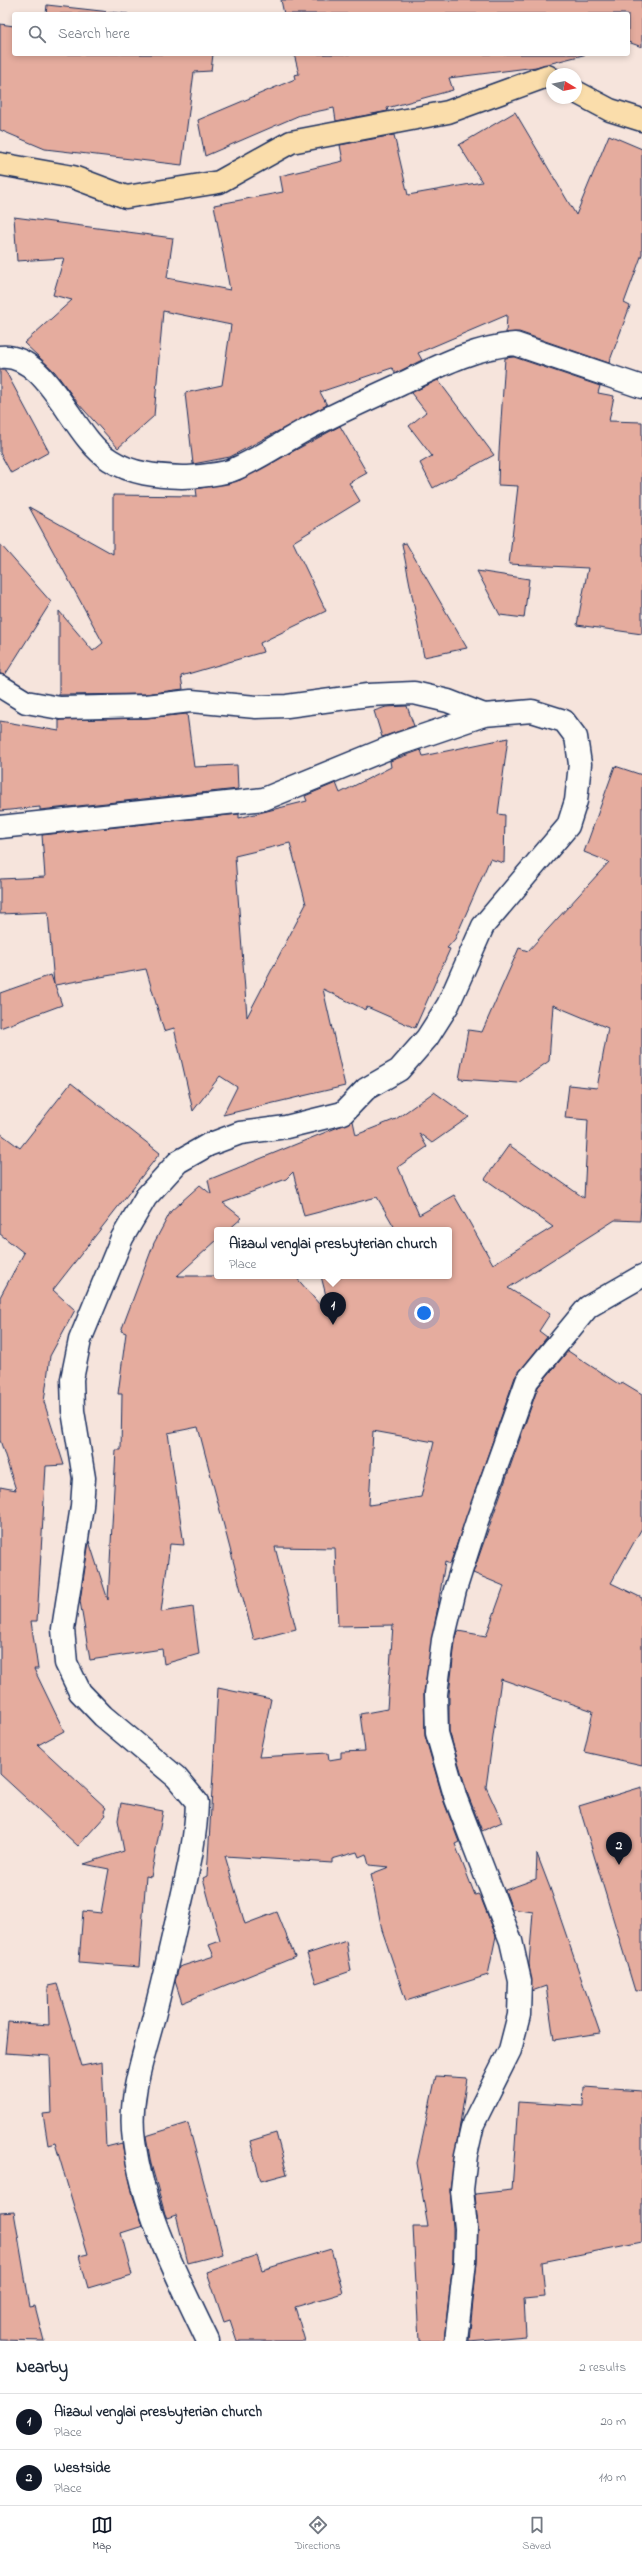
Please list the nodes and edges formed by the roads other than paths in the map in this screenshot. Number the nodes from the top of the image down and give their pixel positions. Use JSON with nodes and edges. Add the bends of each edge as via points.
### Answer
{"nodes":[{"id":1,"x":546,"y":76,"type":"edge"},
{"id":2,"x":582,"y":95,"type":"edge"},
{"id":3,"x":642,"y":120,"type":"edge"},
{"id":4,"x":0,"y":164,"type":"edge"},
{"id":5,"x":0,"y":357,"type":"edge"},
{"id":6,"x":642,"y":387,"type":"edge"},
{"id":7,"x":0,"y":686,"type":"edge"},
{"id":8,"x":484,"y":715,"type":"junction"},
{"id":9,"x":0,"y":827,"type":"edge"},
{"id":10,"x":642,"y":1276,"type":"edge"},
{"id":11,"x":208,"y":2341,"type":"edge"},
{"id":12,"x":456,"y":2341,"type":"edge"}],
"edges":[{"from":1,"to":4,"type":"main road","via":[[448,112],[291,142],[219,182],[126,197],[73,177]]},
{"from":2,"to":3,"type":"main road","via":[[610,110]]},
{"from":5,"to":6,"type":"street","via":[[23,360],[39,374],[92,446],[109,460],[129,470],[154,476],[184,477],[234,470],[327,418],[463,355],[492,346],[515,344]]},
{"from":7,"to":8,"type":"street","via":[[26,702],[60,708],[146,706],[191,701],[256,707],[287,706],[368,695],[414,693],[448,701]]},
{"from":8,"to":9,"type":"street","via":[[396,745],[264,799]]},
{"from":8,"to":11,"type":"street","via":[[532,711],[564,720],[576,737],[580,764],[576,801],[568,826],[483,926],[448,1005],[427,1038],[399,1070],[366,1089],[343,1113],[286,1128],[240,1133],[208,1145],[178,1162],[146,1197],[122,1238],[102,1283],[80,1340],[72,1379],[73,1411],[84,1478],[82,1506],[62,1629],[66,1663],[80,1692],[103,1716],[176,1777],[196,1802],[195,1838],[165,1973],[138,2076],[133,2108],[134,2140],[146,2194],[161,2243]]},
{"from":10,"to":12,"type":"street","via":[[588,1307],[527,1381],[477,1521],[455,1590],[443,1640],[436,1694],[437,1733],[470,1835],[496,1896],[511,1940],[520,1981],[519,2015],[510,2050],[473,2124],[466,2155],[462,2190],[466,2262]]}]}
